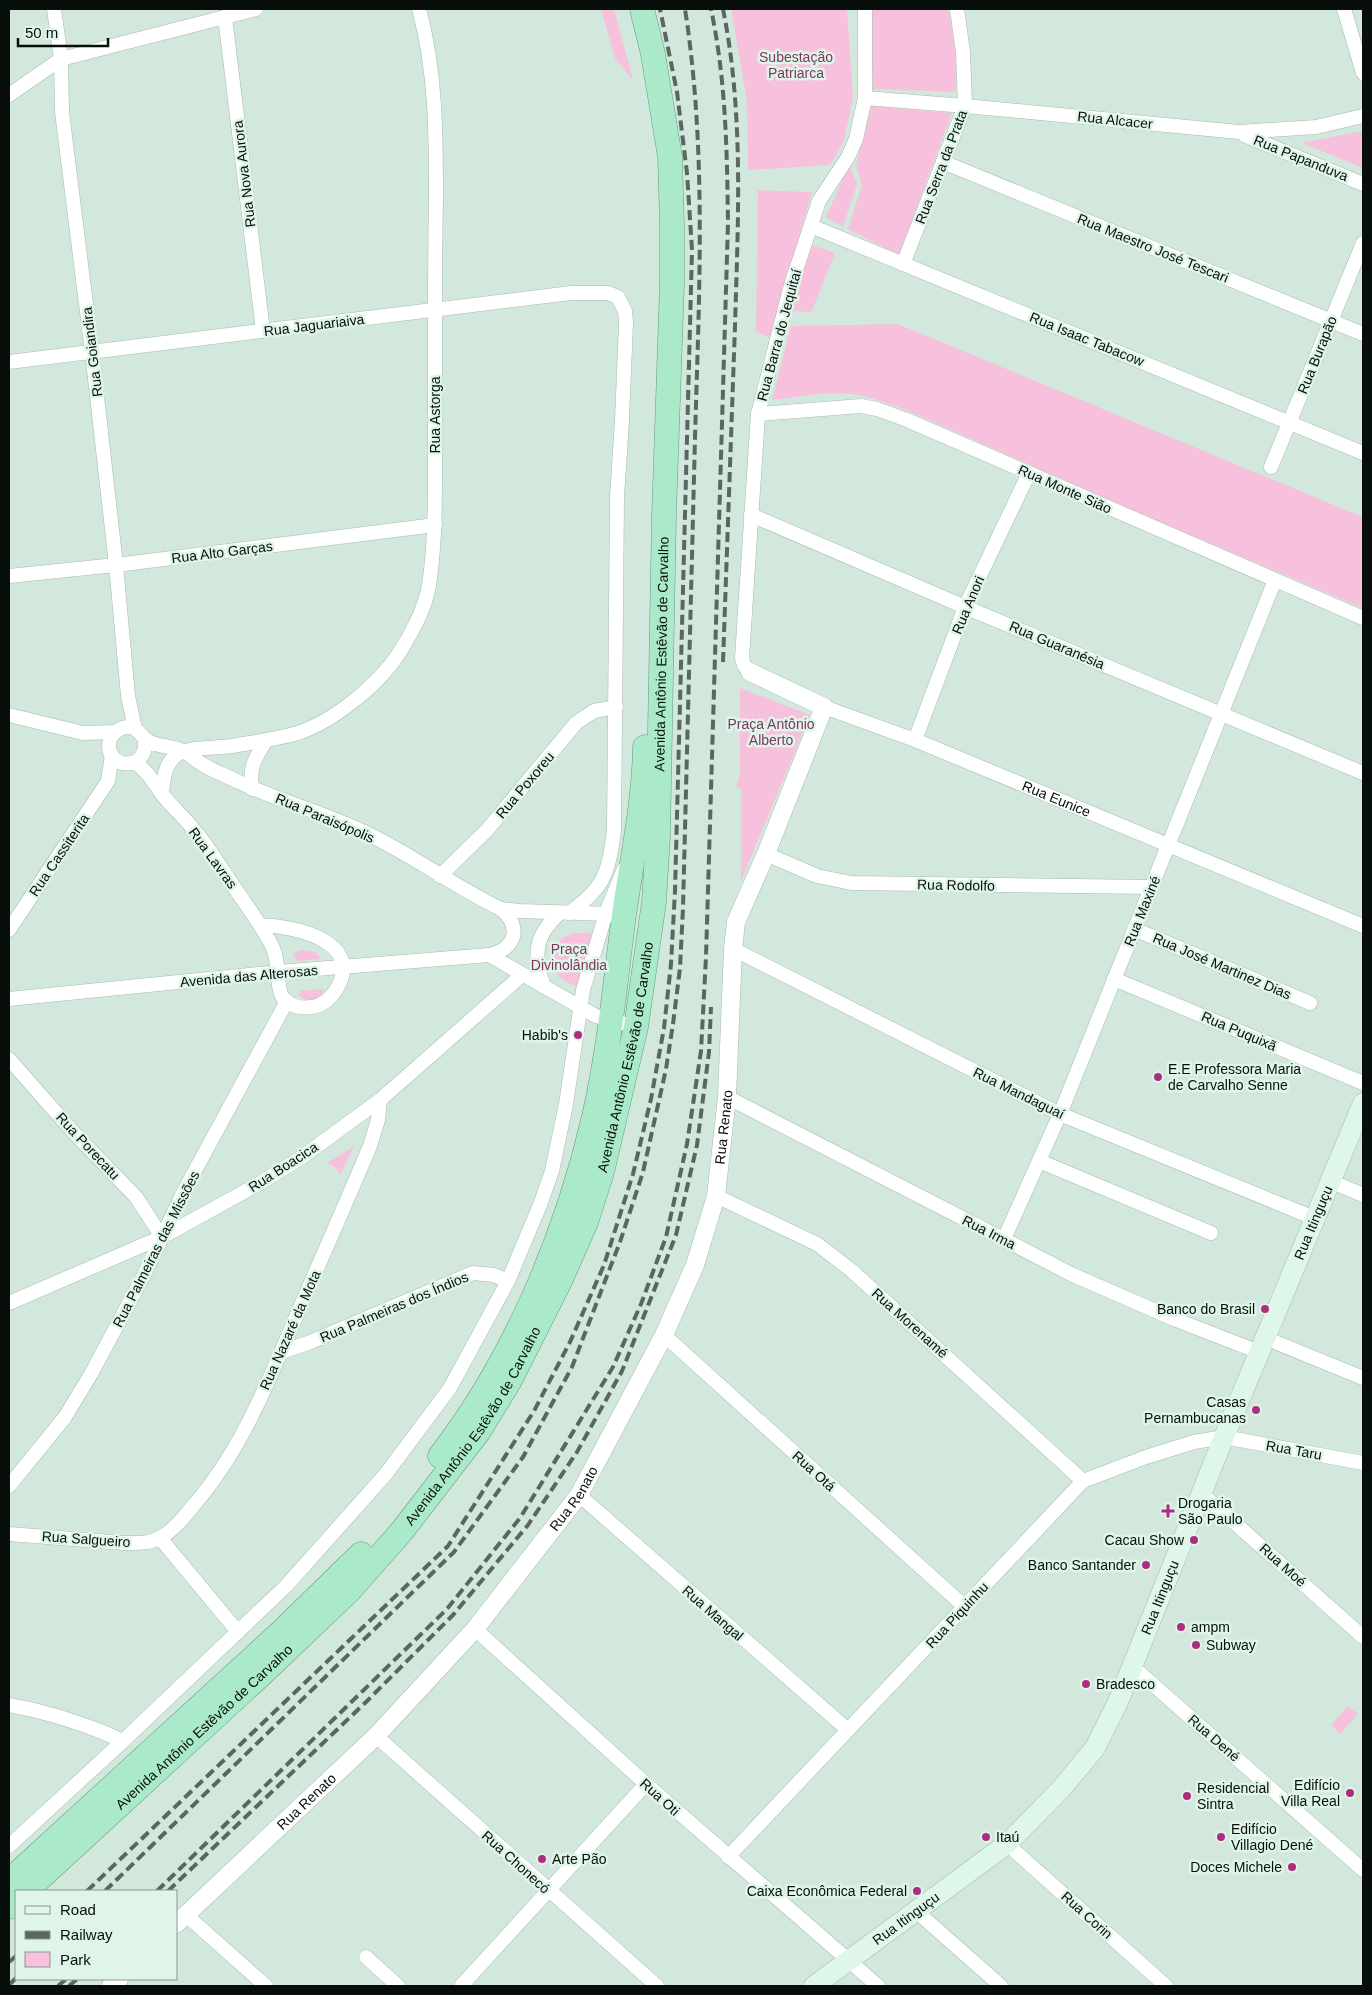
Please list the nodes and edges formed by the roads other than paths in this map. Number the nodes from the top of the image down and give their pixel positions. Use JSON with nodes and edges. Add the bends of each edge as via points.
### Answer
{"nodes":[{"id":1,"x":54,"y":9,"type":"edge"},
{"id":2,"x":256,"y":9,"type":"edge"},
{"id":3,"x":419,"y":9,"type":"edge"},
{"id":4,"x":625,"y":9,"type":"edge"},
{"id":5,"x":642,"y":9,"type":"edge"},
{"id":6,"x":865,"y":9,"type":"edge"},
{"id":7,"x":956,"y":9,"type":"edge"},
{"id":8,"x":1344,"y":9,"type":"edge"},
{"id":9,"x":225,"y":17,"type":"junction"},
{"id":10,"x":60,"y":59,"type":"junction"},
{"id":11,"x":1363,"y":73,"type":"edge"},
{"id":12,"x":9,"y":95,"type":"edge"},
{"id":13,"x":865,"y":98,"type":"junction"},
{"id":14,"x":965,"y":106,"type":"junction"},
{"id":15,"x":1363,"y":116,"type":"edge"},
{"id":16,"x":1239,"y":132,"type":"junction"},
{"id":17,"x":943,"y":162,"type":"junction"},
{"id":18,"x":1363,"y":184,"type":"edge"},
{"id":19,"x":810,"y":226,"type":"junction"},
{"id":20,"x":1363,"y":243,"type":"edge"},
{"id":21,"x":903,"y":264,"type":"junction"},
{"id":22,"x":435,"y":310,"type":"junction"},
{"id":23,"x":1331,"y":321,"type":"junction"},
{"id":24,"x":263,"y":331,"type":"junction"},
{"id":25,"x":1363,"y":334,"type":"edge"},
{"id":26,"x":92,"y":352,"type":"junction"},
{"id":27,"x":9,"y":362,"type":"edge"},
{"id":28,"x":758,"y":414,"type":"junction"},
{"id":29,"x":1289,"y":422,"type":"junction"},
{"id":30,"x":1363,"y":452,"type":"edge"},
{"id":31,"x":1271,"y":467,"type":"dead end"},
{"id":32,"x":1029,"y":473,"type":"junction"},
{"id":33,"x":751,"y":515,"type":"junction"},
{"id":34,"x":435,"y":525,"type":"junction"},
{"id":35,"x":116,"y":565,"type":"junction"},
{"id":36,"x":9,"y":576,"type":"edge"},
{"id":37,"x":1275,"y":580,"type":"junction"},
{"id":38,"x":965,"y":607,"type":"junction"},
{"id":39,"x":1363,"y":618,"type":"edge"},
{"id":40,"x":750,"y":672,"type":"joint"},
{"id":41,"x":128,"y":696,"type":"junction"},
{"id":42,"x":824,"y":707,"type":"junction"},
{"id":43,"x":616,"y":708,"type":"junction"},
{"id":44,"x":1221,"y":714,"type":"junction"},
{"id":45,"x":9,"y":715,"type":"edge"},
{"id":46,"x":135,"y":729,"type":"junction"},
{"id":47,"x":117,"y":731,"type":"junction"},
{"id":48,"x":83,"y":733,"type":"junction"},
{"id":49,"x":145,"y":740,"type":"junction"},
{"id":50,"x":266,"y":740,"type":"junction"},
{"id":51,"x":915,"y":740,"type":"junction"},
{"id":52,"x":184,"y":751,"type":"junction"},
{"id":53,"x":111,"y":753,"type":"junction"},
{"id":54,"x":132,"y":763,"type":"junction"},
{"id":55,"x":1363,"y":773,"type":"edge"},
{"id":56,"x":108,"y":781,"type":"junction"},
{"id":57,"x":252,"y":789,"type":"junction"},
{"id":58,"x":162,"y":794,"type":"junction"},
{"id":59,"x":1168,"y":846,"type":"junction"},
{"id":60,"x":766,"y":854,"type":"junction"},
{"id":61,"x":440,"y":876,"type":"junction"},
{"id":62,"x":1151,"y":888,"type":"junction"},
{"id":63,"x":501,"y":908,"type":"junction"},
{"id":64,"x":564,"y":913,"type":"junction"},
{"id":65,"x":615,"y":915,"type":"junction"},
{"id":66,"x":260,"y":925,"type":"junction"},
{"id":67,"x":1363,"y":926,"type":"edge"},
{"id":68,"x":1134,"y":929,"type":"junction"},
{"id":69,"x":9,"y":930,"type":"edge"},
{"id":70,"x":733,"y":949,"type":"junction"},
{"id":71,"x":489,"y":955,"type":"junction"},
{"id":72,"x":344,"y":967,"type":"junction"},
{"id":73,"x":279,"y":972,"type":"junction"},
{"id":74,"x":522,"y":975,"type":"junction"},
{"id":75,"x":1114,"y":979,"type":"junction"},
{"id":76,"x":642,"y":985,"type":"junction"},
{"id":77,"x":544,"y":987,"type":"junction"},
{"id":78,"x":9,"y":999,"type":"edge"},
{"id":79,"x":286,"y":1001,"type":"junction"},
{"id":80,"x":1310,"y":1003,"type":"dead end"},
{"id":81,"x":581,"y":1008,"type":"junction"},
{"id":82,"x":612,"y":1021,"type":"junction"},
{"id":83,"x":636,"y":1027,"type":"junction"},
{"id":84,"x":9,"y":1059,"type":"edge"},
{"id":85,"x":1363,"y":1083,"type":"edge"},
{"id":86,"x":726,"y":1097,"type":"junction"},
{"id":87,"x":380,"y":1100,"type":"junction"},
{"id":88,"x":1363,"y":1103,"type":"edge"},
{"id":89,"x":1060,"y":1114,"type":"junction"},
{"id":90,"x":1039,"y":1161,"type":"junction"},
{"id":91,"x":1330,"y":1181,"type":"junction"},
{"id":92,"x":1363,"y":1195,"type":"edge"},
{"id":93,"x":716,"y":1196,"type":"junction"},
{"id":94,"x":1314,"y":1218,"type":"junction"},
{"id":95,"x":1212,"y":1232,"type":"dead end"},
{"id":96,"x":162,"y":1236,"type":"junction"},
{"id":97,"x":1004,"y":1239,"type":"junction"},
{"id":98,"x":508,"y":1281,"type":"junction"},
{"id":99,"x":9,"y":1303,"type":"edge"},
{"id":100,"x":664,"y":1334,"type":"junction"},
{"id":101,"x":1262,"y":1345,"type":"junction"},
{"id":102,"x":281,"y":1352,"type":"junction"},
{"id":103,"x":1363,"y":1378,"type":"edge"},
{"id":104,"x":1224,"y":1437,"type":"junction"},
{"id":105,"x":1363,"y":1462,"type":"edge"},
{"id":106,"x":1082,"y":1481,"type":"junction"},
{"id":107,"x":9,"y":1486,"type":"edge"},
{"id":108,"x":1202,"y":1493,"type":"junction"},
{"id":109,"x":579,"y":1495,"type":"junction"},
{"id":110,"x":9,"y":1534,"type":"edge"},
{"id":111,"x":160,"y":1538,"type":"junction"},
{"id":112,"x":965,"y":1607,"type":"junction"},
{"id":113,"x":475,"y":1629,"type":"junction"},
{"id":114,"x":238,"y":1632,"type":"junction"},
{"id":115,"x":1363,"y":1636,"type":"edge"},
{"id":116,"x":1132,"y":1666,"type":"junction"},
{"id":117,"x":9,"y":1705,"type":"edge"},
{"id":118,"x":848,"y":1730,"type":"junction"},
{"id":119,"x":376,"y":1736,"type":"junction"},
{"id":120,"x":124,"y":1741,"type":"junction"},
{"id":121,"x":646,"y":1784,"type":"junction"},
{"id":122,"x":1007,"y":1844,"type":"junction"},
{"id":123,"x":9,"y":1846,"type":"edge"},
{"id":124,"x":728,"y":1857,"type":"junction"},
{"id":125,"x":1363,"y":1870,"type":"edge"},
{"id":126,"x":9,"y":1881,"type":"edge"},
{"id":127,"x":27,"y":1890,"type":"edge"},
{"id":128,"x":549,"y":1891,"type":"junction"},
{"id":129,"x":918,"y":1912,"type":"junction"},
{"id":130,"x":181,"y":1919,"type":"edge"},
{"id":131,"x":366,"y":1957,"type":"dead end"},
{"id":132,"x":848,"y":1961,"type":"junction"},
{"id":133,"x":266,"y":1986,"type":"edge"},
{"id":134,"x":398,"y":1986,"type":"edge"},
{"id":135,"x":461,"y":1986,"type":"edge"},
{"id":136,"x":657,"y":1986,"type":"edge"},
{"id":137,"x":814,"y":1986,"type":"edge"},
{"id":138,"x":878,"y":1986,"type":"edge"},
{"id":139,"x":1000,"y":1986,"type":"edge"},
{"id":140,"x":1166,"y":1986,"type":"edge"}],
"edges":[{"from":1,"to":10,"type":"street","name":"Rua Goiandira"},
{"from":2,"to":9,"type":"street"},
{"from":3,"to":22,"type":"street","name":"Rua Astorga","via":[[434,97]]},
{"from":4,"to":65,"type":"highway","name":"Avenida Antônio Estêvão de Carvalho","via":[[648,109],[656,168],[658,249],[646,742],[635,843]]},
{"from":5,"to":76,"type":"highway","name":"Avenida Antônio Estêvão de Carvalho","via":[[670,157],[672,255],[658,836],[654,902]]},
{"from":6,"to":13,"type":"street","name":"Rua Barra do Jequitaí"},
{"from":7,"to":14,"type":"street","name":"Rua Serra da Prata","via":[[964,52]]},
{"from":8,"to":11,"type":"street"},
{"from":9,"to":10,"type":"street"},
{"from":9,"to":24,"type":"street","name":"Rua Nova Aurora"},
{"from":10,"to":12,"type":"street"},
{"from":10,"to":26,"type":"street","name":"Rua Goiandira","via":[[62,112]]},
{"from":13,"to":14,"type":"street","name":"Rua Alcacer"},
{"from":13,"to":19,"type":"street","name":"Rua Barra do Jequitaí","via":[[853,150],[823,193]]},
{"from":14,"to":16,"type":"street","name":"Rua Alcacer"},
{"from":14,"to":17,"type":"street","name":"Rua Serra da Prata"},
{"from":15,"to":16,"type":"street","name":"Rua Alcacer","via":[[1316,127]]},
{"from":16,"to":18,"type":"street","name":"Rua Papanduva"},
{"from":17,"to":21,"type":"street","name":"Rua Serra da Prata"},
{"from":17,"to":23,"type":"street","name":"Rua Maestro José Tescari"},
{"from":19,"to":21,"type":"street","name":"Rua Isaac Tabacow"},
{"from":19,"to":28,"type":"street","name":"Rua Barra do Jequitaí","via":[[791,285]]},
{"from":20,"to":23,"type":"street","name":"Rua Burapão"},
{"from":21,"to":29,"type":"street","name":"Rua Isaac Tabacow"},
{"from":22,"to":24,"type":"street","name":"Rua Jaguariaiva"},
{"from":22,"to":34,"type":"street","name":"Rua Astorga"},
{"from":22,"to":43,"type":"street","name":"Rua Jaguariaiva","via":[[571,293],[608,293],[618,297],[625,311],[617,496]]},
{"from":23,"to":25,"type":"street","name":"Rua Maestro José Tescari"},
{"from":23,"to":29,"type":"street","name":"Rua Burapão"},
{"from":24,"to":26,"type":"street","name":"Rua Jaguariaiva"},
{"from":26,"to":27,"type":"street","name":"Rua Jaguariaiva"},
{"from":26,"to":35,"type":"street","name":"Rua Goiandira"},
{"from":28,"to":32,"type":"street","name":"Rua Monte Sião","via":[[850,406],[876,409]]},
{"from":28,"to":33,"type":"street","name":"Rua Barra do Jequitaí"},
{"from":29,"to":30,"type":"street","name":"Rua Isaac Tabacow"},
{"from":29,"to":31,"type":"street","name":"Rua Burapão"},
{"from":32,"to":37,"type":"street","name":"Rua Monte Sião"},
{"from":32,"to":38,"type":"street","name":"Rua Anori"},
{"from":33,"to":38,"type":"street","name":"Rua Guaranésia"},
{"from":33,"to":40,"type":"street","name":"Rua Barra do Jequitaí","via":[[742,658]]},
{"from":34,"to":35,"type":"street","name":"Rua Alto Garças"},
{"from":34,"to":50,"type":"street","name":"Rua Astorga","via":[[429,586],[413,630],[398,654],[379,678],[326,720],[300,732]]},
{"from":35,"to":36,"type":"street","name":"Rua Alto Garças"},
{"from":35,"to":41,"type":"street","name":"Rua Goiandira"},
{"from":37,"to":39,"type":"street","name":"Rua Monte Sião"},
{"from":37,"to":44,"type":"street","name":"Rua Maxiné"},
{"from":38,"to":44,"type":"street","name":"Rua Guaranésia"},
{"from":38,"to":51,"type":"street","name":"Rua Anori"},
{"from":40,"to":42,"type":"street","name":"Rua Eunice"},
{"from":41,"to":46,"type":"street","name":"Rua Goiandira"},
{"from":41,"to":47,"type":"street","name":"Rua Goiandira"},
{"from":42,"to":51,"type":"street","name":"Rua Eunice"},
{"from":42,"to":60,"type":"street"},
{"from":43,"to":61,"type":"street","name":"Rua Poxoreu","via":[[594,710],[576,723],[487,830]]},
{"from":43,"to":64,"type":"street","via":[[614,831],[610,864],[603,880],[586,901]]},
{"from":44,"to":55,"type":"street","name":"Rua Guaranésia"},
{"from":44,"to":59,"type":"street","name":"Rua Maxiné"},
{"from":45,"to":48,"type":"street"},
{"from":46,"to":47,"type":"street"},
{"from":46,"to":49,"type":"street"},
{"from":47,"to":48,"type":"street"},
{"from":47,"to":53,"type":"street","via":[[111,738]]},
{"from":48,"to":53,"type":"street"},
{"from":49,"to":52,"type":"street","name":"Rua Paraisópolis"},
{"from":49,"to":54,"type":"street","via":[[146,749],[142,757]]},
{"from":50,"to":52,"type":"street","name":"Rua Astorga"},
{"from":50,"to":57,"type":"street","via":[[252,764]]},
{"from":51,"to":59,"type":"street","name":"Rua Eunice"},
{"from":52,"to":57,"type":"street","name":"Rua Paraisópolis","via":[[202,764]]},
{"from":52,"to":58,"type":"street","via":[[167,767]]},
{"from":53,"to":54,"type":"street","via":[[122,763]]},
{"from":53,"to":56,"type":"street","name":"Rua Cassiterita"},
{"from":54,"to":56,"type":"street","name":"Rua Cassiterita"},
{"from":54,"to":58,"type":"street","name":"Rua Lavras","via":[[151,777]]},
{"from":56,"to":69,"type":"street","name":"Rua Cassiterita"},
{"from":57,"to":61,"type":"street","name":"Rua Paraisópolis","via":[[356,828]]},
{"from":58,"to":66,"type":"street","name":"Rua Lavras","via":[[196,832]]},
{"from":59,"to":62,"type":"street","name":"Rua Maxiné"},
{"from":59,"to":67,"type":"street","name":"Rua Eunice"},
{"from":60,"to":62,"type":"street","name":"Rua Rodolfo","via":[[817,876],[851,883]]},
{"from":60,"to":70,"type":"street","via":[[739,911]]},
{"from":61,"to":63,"type":"street","name":"Rua Paraisópolis"},
{"from":62,"to":68,"type":"street","name":"Rua Maxiné"},
{"from":63,"to":64,"type":"street"},
{"from":63,"to":71,"type":"street","name":"Avenida das Alterosas","via":[[511,920],[513,936],[508,946]]},
{"from":64,"to":65,"type":"street"},
{"from":64,"to":77,"type":"street","via":[[547,924],[538,946],[538,971]]},
{"from":65,"to":76,"type":"highway","via":[[633,921],[638,928]]},
{"from":65,"to":81,"type":"street","name":"Avenida Antônio Estêvão de Carvalho","via":[[584,990]]},
{"from":65,"to":82,"type":"highway","name":"Avenida Antônio Estêvão de Carvalho"},
{"from":66,"to":72,"type":"street","via":[[280,925],[315,936],[335,949]]},
{"from":66,"to":73,"type":"street","name":"Rua Lavras","via":[[278,959]]},
{"from":68,"to":75,"type":"street","name":"Rua Maxiné"},
{"from":68,"to":80,"type":"street","name":"Rua José Martinez Dias"},
{"from":70,"to":86,"type":"street","name":"Rua Renato"},
{"from":70,"to":89,"type":"street","name":"Rua Mandaguaí"},
{"from":71,"to":72,"type":"street","name":"Avenida das Alterosas"},
{"from":71,"to":74,"type":"street"},
{"from":72,"to":73,"type":"street","name":"Avenida das Alterosas"},
{"from":72,"to":79,"type":"street","via":[[335,992],[316,1007],[295,1007]]},
{"from":73,"to":78,"type":"street","name":"Avenida das Alterosas"},
{"from":73,"to":79,"type":"street","name":"Rua Lavras","via":[[281,995]]},
{"from":74,"to":77,"type":"street"},
{"from":74,"to":87,"type":"street","name":"Rua Boacica"},
{"from":75,"to":85,"type":"street","name":"Rua Puquixã"},
{"from":75,"to":89,"type":"street","name":"Rua Maxiné"},
{"from":76,"to":83,"type":"highway","name":"Avenida Antônio Estêvão de Carvalho"},
{"from":77,"to":81,"type":"street"},
{"from":79,"to":96,"type":"street","name":"Rua Palmeiras das Missões"},
{"from":81,"to":82,"type":"street"},
{"from":81,"to":98,"type":"street","name":"Avenida Antônio Estêvão de Carvalho","via":[[552,1171]]},
{"from":82,"to":83,"type":"street"},
{"from":82,"to":126,"type":"highway","name":"Avenida Antônio Estêvão de Carvalho","via":[[578,1177],[544,1275],[522,1323],[452,1441],[356,1560]]},
{"from":83,"to":127,"type":"highway","name":"Avenida Antônio Estêvão de Carvalho","via":[[602,1172],[586,1222],[534,1334],[479,1431],[402,1531],[349,1591]]},
{"from":84,"to":96,"type":"street","name":"Rua Porecatu","via":[[136,1197]]},
{"from":86,"to":93,"type":"street","name":"Rua Renato"},
{"from":86,"to":97,"type":"street","name":"Rua Irma"},
{"from":87,"to":96,"type":"street","name":"Rua Boacica","via":[[270,1177]]},
{"from":87,"to":102,"type":"street","name":"Rua Nazaré da Mota","via":[[370,1146]]},
{"from":88,"to":91,"type":"main road","name":"Rua Itinguçu"},
{"from":89,"to":90,"type":"street","name":"Rua Maxiné"},
{"from":89,"to":94,"type":"street","name":"Rua Mandaguaí"},
{"from":90,"to":95,"type":"street"},
{"from":90,"to":97,"type":"street","name":"Rua Maxiné"},
{"from":91,"to":92,"type":"street"},
{"from":91,"to":94,"type":"main road","name":"Rua Itinguçu"},
{"from":93,"to":100,"type":"street","name":"Rua Renato","via":[[695,1265]]},
{"from":93,"to":106,"type":"street","name":"Rua Morenamé","via":[[818,1244],[851,1270]]},
{"from":94,"to":101,"type":"main road","name":"Rua Itinguçu"},
{"from":96,"to":99,"type":"street","name":"Rua Boacica"},
{"from":96,"to":107,"type":"street","name":"Rua Palmeiras das Missões","via":[[144,1275],[65,1417]]},
{"from":97,"to":101,"type":"street","name":"Rua Irma","via":[[1071,1274],[1174,1319]]},
{"from":98,"to":102,"type":"street","name":"Rua Palmeiras dos Índios","via":[[494,1275],[473,1273]]},
{"from":98,"to":114,"type":"street","name":"Avenida Antônio Estêvão de Carvalho","via":[[450,1388],[385,1475],[286,1586]]},
{"from":100,"to":109,"type":"street","name":"Rua Renato"},
{"from":100,"to":112,"type":"street","name":"Rua Otá"},
{"from":101,"to":103,"type":"street","name":"Rua Irma"},
{"from":101,"to":104,"type":"main road","name":"Rua Itinguçu"},
{"from":102,"to":111,"type":"street","name":"Rua Nazaré da Mota","via":[[225,1463],[184,1517]]},
{"from":104,"to":105,"type":"street","name":"Rua Taru"},
{"from":104,"to":106,"type":"street","name":"Rua Piquinhu","via":[[1194,1442]]},
{"from":104,"to":108,"type":"main road","name":"Rua Itinguçu"},
{"from":106,"to":112,"type":"street","name":"Rua Piquinhu"},
{"from":108,"to":115,"type":"street","name":"Rua Moé"},
{"from":108,"to":116,"type":"main road","name":"Rua Itinguçu"},
{"from":109,"to":113,"type":"street","name":"Rua Renato"},
{"from":109,"to":118,"type":"street","name":"Rua Mangal"},
{"from":110,"to":111,"type":"street","name":"Rua Salgueiro","via":[[124,1543]]},
{"from":111,"to":114,"type":"street"},
{"from":112,"to":118,"type":"street","name":"Rua Piquinhu"},
{"from":113,"to":119,"type":"street","name":"Rua Renato"},
{"from":113,"to":121,"type":"street","name":"Rua Oti"},
{"from":114,"to":120,"type":"street","name":"Avenida Antônio Estêvão de Carvalho"},
{"from":116,"to":122,"type":"main road","name":"Rua Itinguçu","via":[[1107,1726],[1094,1748],[1061,1789]]},
{"from":116,"to":125,"type":"street","name":"Rua Dené"},
{"from":117,"to":120,"type":"street"},
{"from":118,"to":124,"type":"street","name":"Rua Piquinhu"},
{"from":119,"to":128,"type":"street","name":"Rua Chonecó"},
{"from":119,"to":130,"type":"street","name":"Rua Renato"},
{"from":120,"to":123,"type":"street","name":"Avenida Antônio Estêvão de Carvalho"},
{"from":121,"to":124,"type":"street","name":"Rua Oti"},
{"from":121,"to":128,"type":"street"},
{"from":122,"to":129,"type":"main road","name":"Rua Itinguçu"},
{"from":122,"to":140,"type":"street","name":"Rua Corin"},
{"from":124,"to":132,"type":"street","name":"Rua Oti"},
{"from":128,"to":135,"type":"street"},
{"from":128,"to":136,"type":"street","name":"Rua Chonecó"},
{"from":129,"to":132,"type":"main road","name":"Rua Itinguçu"},
{"from":129,"to":139,"type":"street"},
{"from":130,"to":133,"type":"street"},
{"from":131,"to":134,"type":"street"},
{"from":132,"to":137,"type":"main road","name":"Rua Itinguçu"},
{"from":132,"to":138,"type":"street","name":"Rua Oti"}]}
